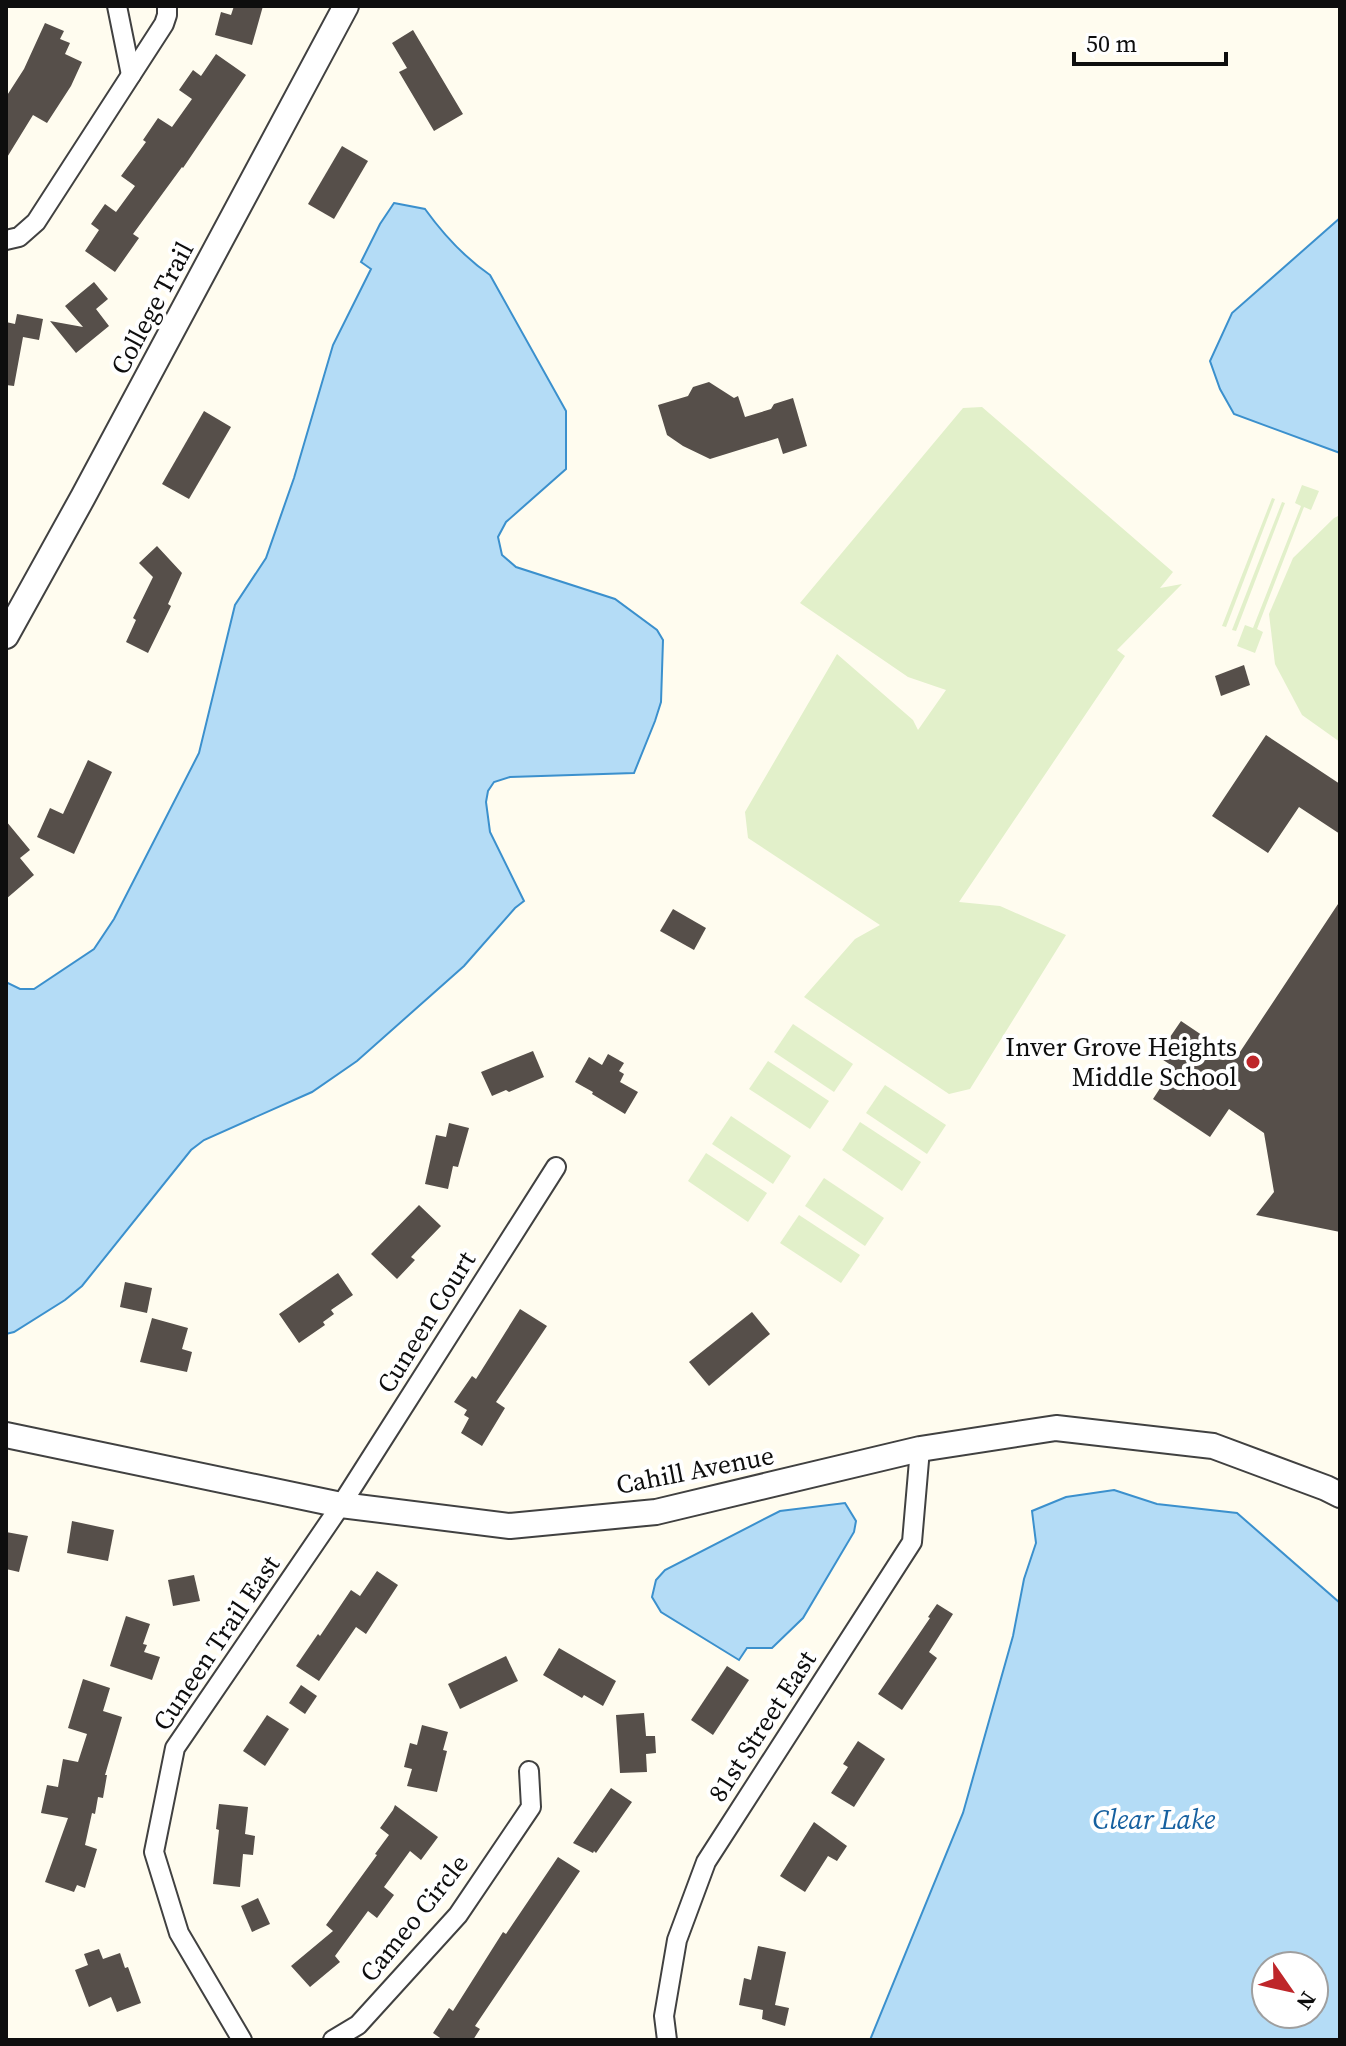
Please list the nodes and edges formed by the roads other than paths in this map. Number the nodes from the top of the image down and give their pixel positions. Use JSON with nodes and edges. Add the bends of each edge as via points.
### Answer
{"nodes":[{"id":1,"x":117,"y":6,"type":"edge"},
{"id":2,"x":167,"y":6,"type":"edge"},
{"id":3,"x":346,"y":6,"type":"edge"},
{"id":4,"x":131,"y":75,"type":"junction"},
{"id":5,"x":6,"y":240,"type":"edge"},
{"id":6,"x":6,"y":636,"type":"edge"},
{"id":7,"x":556,"y":1167,"type":"dead end"},
{"id":8,"x":6,"y":1435,"type":"edge"},
{"id":9,"x":920,"y":1449,"type":"junction"},
{"id":10,"x":1340,"y":1495,"type":"edge"},
{"id":11,"x":341,"y":1505,"type":"junction"},
{"id":12,"x":529,"y":1771,"type":"dead end"},
{"id":13,"x":242,"y":2040,"type":"edge"},
{"id":14,"x":333,"y":2040,"type":"edge"},
{"id":15,"x":667,"y":2040,"type":"edge"}],
"edges":[{"from":1,"to":4,"type":"street"},
{"from":2,"to":4,"type":"street","via":[[164,24]]},
{"from":3,"to":6,"type":"street","name":"College Trail"},
{"from":4,"to":5,"type":"street","via":[[36,222],[19,237]]},
{"from":7,"to":11,"type":"street","name":"Cuneen Court"},
{"from":8,"to":11,"type":"street","name":"Cahill Avenue"},
{"from":9,"to":10,"type":"street","name":"Cahill Avenue","via":[[1056,1428],[1213,1446]]},
{"from":9,"to":11,"type":"street","name":"Cahill Avenue","via":[[656,1512],[510,1526]]},
{"from":9,"to":15,"type":"street","name":"81st Street East","via":[[912,1542],[706,1862],[677,1940],[664,2016]]},
{"from":11,"to":13,"type":"street","name":"Cuneen Trail East","via":[[175,1748],[154,1852],[179,1933]]},
{"from":12,"to":14,"type":"street","name":"Cameo Circle","via":[[531,1807],[458,1915],[358,2025]]}]}
